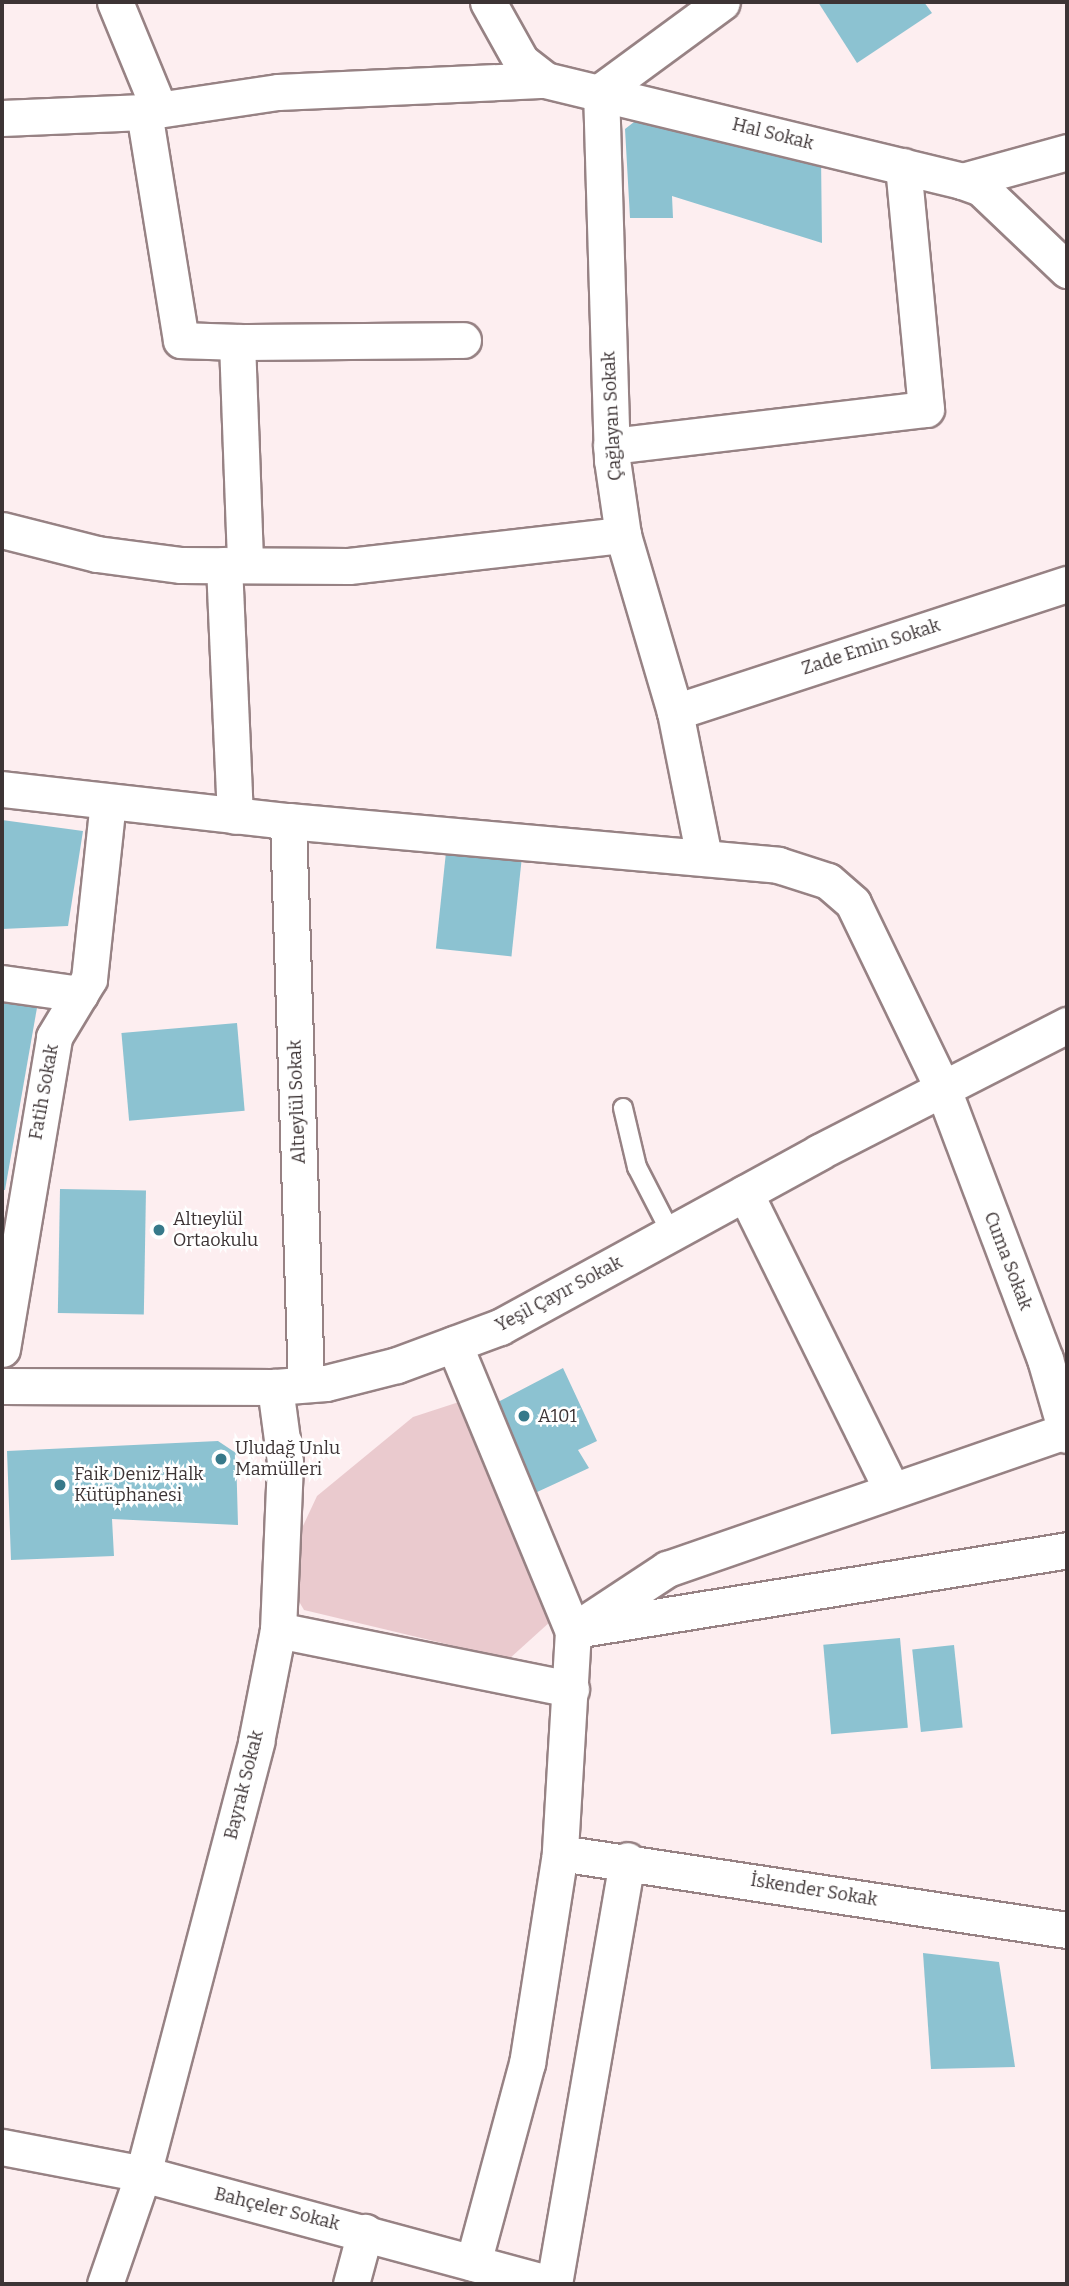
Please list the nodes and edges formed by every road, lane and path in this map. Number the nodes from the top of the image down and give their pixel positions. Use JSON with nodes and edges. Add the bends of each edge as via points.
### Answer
{"nodes":[{"id":1,"x":115,"y":2,"type":"edge"},
{"id":2,"x":488,"y":2,"type":"edge"},
{"id":3,"x":722,"y":2,"type":"edge"},
{"id":4,"x":545,"y":80,"type":"junction"},
{"id":5,"x":601,"y":91,"type":"junction"},
{"id":6,"x":152,"y":111,"type":"junction"},
{"id":7,"x":2,"y":118,"type":"edge"},
{"id":8,"x":1067,"y":152,"type":"edge"},
{"id":9,"x":903,"y":166,"type":"junction"},
{"id":10,"x":962,"y":181,"type":"junction"},
{"id":11,"x":1067,"y":270,"type":"edge"},
{"id":12,"x":463,"y":340,"type":"dead end"},
{"id":13,"x":237,"y":342,"type":"junction"},
{"id":14,"x":611,"y":446,"type":"junction"},
{"id":15,"x":2,"y":530,"type":"edge"},
{"id":16,"x":623,"y":535,"type":"junction"},
{"id":17,"x":234,"y":565,"type":"junction"},
{"id":18,"x":1067,"y":584,"type":"edge"},
{"id":19,"x":675,"y":712,"type":"junction"},
{"id":20,"x":2,"y":789,"type":"edge"},
{"id":21,"x":108,"y":802,"type":"junction"},
{"id":22,"x":235,"y":816,"type":"junction"},
{"id":23,"x":288,"y":821,"type":"junction"},
{"id":24,"x":704,"y":857,"type":"junction"},
{"id":25,"x":2,"y":983,"type":"edge"},
{"id":26,"x":79,"y":995,"type":"junction"},
{"id":27,"x":1067,"y":1025,"type":"edge"},
{"id":28,"x":943,"y":1089,"type":"junction"},
{"id":29,"x":623,"y":1108,"type":"dead end"},
{"id":30,"x":745,"y":1193,"type":"junction"},
{"id":31,"x":12,"y":1215,"type":"edge"},
{"id":32,"x":671,"y":1233,"type":"junction"},
{"id":33,"x":454,"y":1344,"type":"junction"},
{"id":34,"x":2,"y":1349,"type":"edge"},
{"id":35,"x":1056,"y":1355,"type":"edge"},
{"id":36,"x":291,"y":1385,"type":"junction"},
{"id":37,"x":2,"y":1386,"type":"edge"},
{"id":38,"x":1067,"y":1433,"type":"edge"},
{"id":39,"x":891,"y":1489,"type":"junction"},
{"id":40,"x":1067,"y":1550,"type":"edge"},
{"id":41,"x":278,"y":1630,"type":"junction"},
{"id":42,"x":573,"y":1630,"type":"junction"},
{"id":43,"x":571,"y":1689,"type":"junction"},
{"id":44,"x":561,"y":1853,"type":"junction"},
{"id":45,"x":627,"y":1860,"type":"junction"},
{"id":46,"x":1067,"y":1930,"type":"edge"},
{"id":47,"x":2,"y":2147,"type":"edge"},
{"id":48,"x":143,"y":2174,"type":"junction"},
{"id":49,"x":365,"y":2232,"type":"junction"},
{"id":50,"x":473,"y":2263,"type":"junction"},
{"id":51,"x":105,"y":2284,"type":"edge"},
{"id":52,"x":351,"y":2284,"type":"edge"},
{"id":53,"x":552,"y":2284,"type":"edge"}],
"edges":[{"from":1,"to":6,"type":"street"},
{"from":2,"to":4,"type":"street","via":[[521,61]]},
{"from":3,"to":5,"type":"street"},
{"from":4,"to":5,"type":"street","name":"Hal Sokak"},
{"from":4,"to":6,"type":"street","name":"Hal Sokak","via":[[278,92]]},
{"from":5,"to":9,"type":"street","name":"Hal Sokak"},
{"from":5,"to":14,"type":"street","name":"Çağlayan Sokak"},
{"from":6,"to":7,"type":"street","name":"Hal Sokak"},
{"from":6,"to":13,"type":"street","via":[[181,340]]},
{"from":8,"to":10,"type":"street"},
{"from":9,"to":10,"type":"street","name":"Hal Sokak"},
{"from":9,"to":14,"type":"street","via":[[926,409]]},
{"from":10,"to":11,"type":"street","name":"Hal Sokak","via":[[981,188]]},
{"from":12,"to":13,"type":"street"},
{"from":13,"to":17,"type":"street"},
{"from":14,"to":16,"type":"street","name":"Çağlayan Sokak"},
{"from":15,"to":17,"type":"street","via":[[97,554],[181,565]]},
{"from":16,"to":17,"type":"street","via":[[349,566]]},
{"from":16,"to":19,"type":"street","name":"Çağlayan Sokak"},
{"from":17,"to":22,"type":"street"},
{"from":18,"to":19,"type":"street","name":"Zade Emin Sokak"},
{"from":19,"to":24,"type":"street","name":"Çağlayan Sokak"},
{"from":20,"to":21,"type":"street","name":"Cuma Sokak"},
{"from":21,"to":22,"type":"street","name":"Cuma Sokak"},
{"from":21,"to":26,"type":"street","name":"Fatih Sokak","via":[[89,979]]},
{"from":22,"to":23,"type":"street","name":"Cuma Sokak"},
{"from":23,"to":24,"type":"street","name":"Cuma Sokak"},
{"from":23,"to":36,"type":"street","name":"Altıeylül Sokak"},
{"from":24,"to":28,"type":"street","name":"Cuma Sokak","via":[[778,865],[828,881],[853,903]]},
{"from":25,"to":26,"type":"street"},
{"from":26,"to":31,"type":"street","name":"Fatih Sokak","via":[[54,1037]]},
{"from":27,"to":28,"type":"street","name":"Yeşil Çayır Sokak"},
{"from":28,"to":30,"type":"street","name":"Yeşil Çayır Sokak"},
{"from":28,"to":35,"type":"street","name":"Cuma Sokak"},
{"from":29,"to":32,"type":"lane","via":[[637,1167]]},
{"from":30,"to":32,"type":"street","name":"Yeşil Çayır Sokak"},
{"from":30,"to":39,"type":"street"},
{"from":31,"to":34,"type":"street","name":"Fatih Sokak"},
{"from":32,"to":33,"type":"street","name":"Yeşil Çayır Sokak","via":[[500,1327]]},
{"from":33,"to":36,"type":"street","name":"Yeşil Çayır Sokak","via":[[326,1383]]},
{"from":33,"to":42,"type":"street"},
{"from":35,"to":38,"type":"street","name":"Cuma Sokak"},
{"from":36,"to":37,"type":"street","name":"Yeşil Çayır Sokak"},
{"from":36,"to":41,"type":"street","name":"Bayrak Sokak"},
{"from":38,"to":39,"type":"street"},
{"from":39,"to":42,"type":"street","via":[[667,1569]]},
{"from":40,"to":42,"type":"street"},
{"from":41,"to":43,"type":"street"},
{"from":41,"to":48,"type":"street","name":"Bayrak Sokak","via":[[256,1742]]},
{"from":42,"to":43,"type":"street"},
{"from":43,"to":44,"type":"street"},
{"from":44,"to":45,"type":"street","name":"İskender Sokak"},
{"from":44,"to":50,"type":"street","via":[[527,2063]]},
{"from":45,"to":46,"type":"street","name":"İskender Sokak"},
{"from":45,"to":53,"type":"street"},
{"from":47,"to":48,"type":"street","name":"Bahçeler Sokak"},
{"from":48,"to":49,"type":"street","name":"Bahçeler Sokak"},
{"from":48,"to":51,"type":"street","name":"Bayrak Sokak"},
{"from":49,"to":50,"type":"street","name":"Bahçeler Sokak"},
{"from":49,"to":52,"type":"street"},
{"from":50,"to":53,"type":"street","name":"Bahçeler Sokak"}]}
